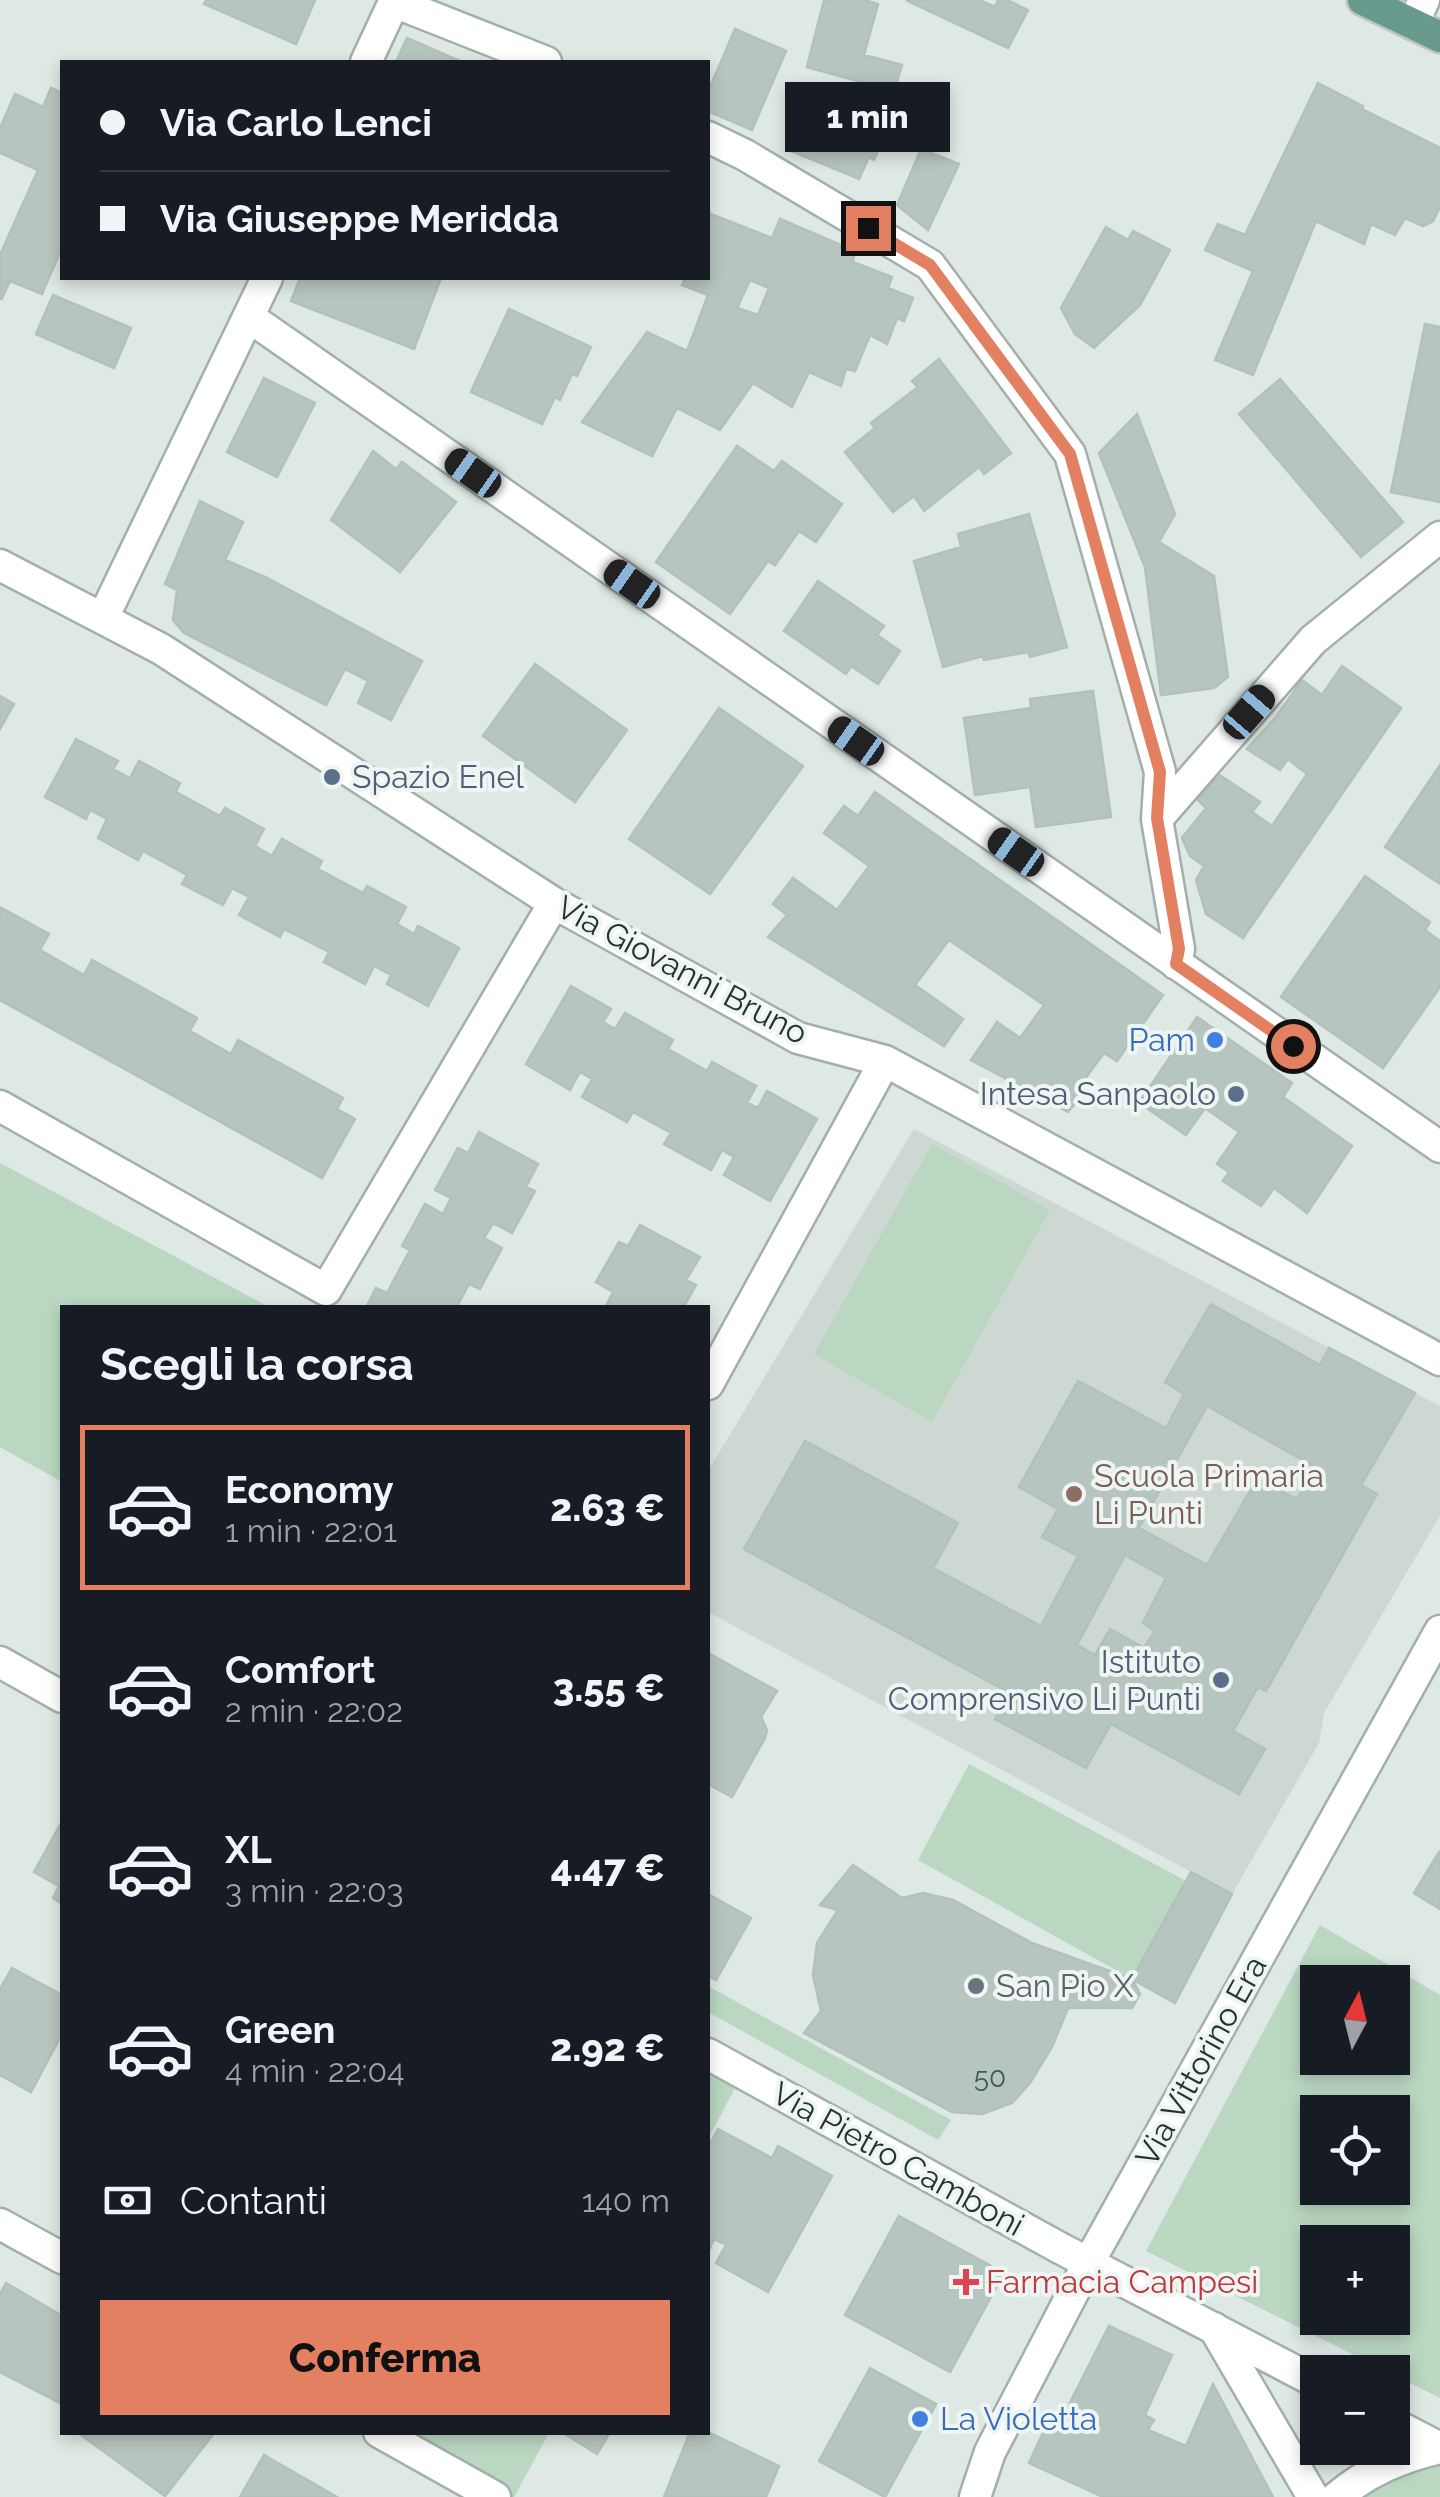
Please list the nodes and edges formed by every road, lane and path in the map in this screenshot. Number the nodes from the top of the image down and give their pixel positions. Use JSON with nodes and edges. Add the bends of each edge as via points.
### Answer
{"nodes":[{"id":1,"x":1363,"y":0,"type":"edge"},
{"id":2,"x":394,"y":2,"type":"edge"},
{"id":3,"x":1426,"y":20,"type":"edge"},
{"id":4,"x":367,"y":60,"type":"edge"},
{"id":5,"x":541,"y":60,"type":"edge"},
{"id":6,"x":710,"y":138,"type":"edge"},
{"id":7,"x":266,"y":280,"type":"edge"},
{"id":8,"x":249,"y":317,"type":"junction"},
{"id":9,"x":1440,"y":537,"type":"edge"},
{"id":10,"x":0,"y":565,"type":"edge"},
{"id":11,"x":103,"y":618,"type":"junction"},
{"id":12,"x":1157,"y":818,"type":"junction"},
{"id":13,"x":554,"y":903,"type":"junction"},
{"id":14,"x":1176,"y":964,"type":"junction"},
{"id":15,"x":885,"y":1062,"type":"junction"},
{"id":16,"x":0,"y":1106,"type":"edge"},
{"id":17,"x":1440,"y":1147,"type":"edge"},
{"id":18,"x":1440,"y":1360,"type":"edge"},
{"id":19,"x":710,"y":1380,"type":"edge"},
{"id":20,"x":1440,"y":1630,"type":"edge"},
{"id":21,"x":0,"y":1662,"type":"edge"},
{"id":22,"x":60,"y":1696,"type":"edge"},
{"id":23,"x":710,"y":2055,"type":"edge"},
{"id":24,"x":0,"y":2224,"type":"edge"},
{"id":25,"x":60,"y":2257,"type":"edge"},
{"id":26,"x":1089,"y":2262,"type":"junction"},
{"id":27,"x":1214,"y":2328,"type":"junction"},
{"id":28,"x":1300,"y":2373,"type":"edge"},
{"id":29,"x":1410,"y":2432,"type":"edge"},
{"id":30,"x":384,"y":2435,"type":"edge"},
{"id":31,"x":1440,"y":2448,"type":"edge"},
{"id":32,"x":495,"y":2497,"type":"edge"},
{"id":33,"x":975,"y":2497,"type":"edge"},
{"id":34,"x":1313,"y":2497,"type":"edge"},
{"id":35,"x":1337,"y":2497,"type":"edge"}],
"edges":[{"from":1,"to":3,"type":"main road"},
{"from":2,"to":4,"type":"street"},
{"from":2,"to":5,"type":"street"},
{"from":6,"to":12,"type":"street","via":[[930,265],[1070,454],[1160,772]]},
{"from":7,"to":8,"type":"street"},
{"from":8,"to":11,"type":"street"},
{"from":8,"to":14,"type":"street"},
{"from":9,"to":12,"type":"street","via":[[1313,640]]},
{"from":10,"to":11,"type":"street","name":"Via Giovanni Bruno"},
{"from":11,"to":13,"type":"street","name":"Via Giovanni Bruno","via":[[162,649]]},
{"from":12,"to":14,"type":"street"},
{"from":13,"to":15,"type":"street","name":"Via Giovanni Bruno","via":[[798,1038]]},
{"from":13,"to":16,"type":"street","via":[[326,1290]]},
{"from":14,"to":17,"type":"street"},
{"from":15,"to":18,"type":"street","name":"Via Giovanni Bruno"},
{"from":15,"to":19,"type":"street"},
{"from":20,"to":26,"type":"street","name":"Via Vittorino Era"},
{"from":21,"to":22,"type":"street"},
{"from":23,"to":26,"type":"street","name":"Via Pietro Camboni"},
{"from":24,"to":25,"type":"street"},
{"from":26,"to":27,"type":"street","name":"Via Pietro Camboni"},
{"from":26,"to":33,"type":"street","name":"Via Vittorino Era","via":[[990,2452]]},
{"from":27,"to":28,"type":"street","name":"Via Pietro Camboni"},
{"from":27,"to":34,"type":"street"},
{"from":29,"to":31,"type":"street"},
{"from":30,"to":32,"type":"street"},
{"from":31,"to":35,"type":"street","via":[[1401,2457]]}]}
